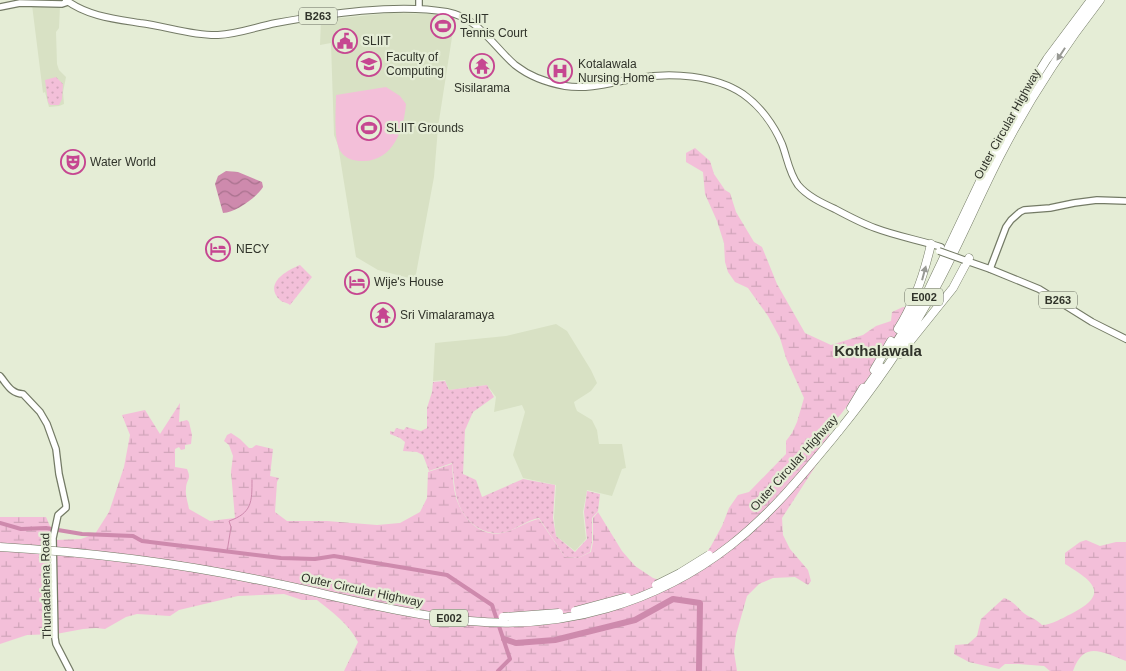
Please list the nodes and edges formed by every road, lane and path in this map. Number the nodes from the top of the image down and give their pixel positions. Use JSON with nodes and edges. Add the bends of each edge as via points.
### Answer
{"nodes":[{"id":1,"x":419,"y":0,"type":"edge"},
{"id":2,"x":1091,"y":0,"type":"edge"},
{"id":3,"x":1100,"y":0,"type":"edge"},
{"id":4,"x":67,"y":1,"type":"edge"},
{"id":5,"x":0,"y":7,"type":"edge"},
{"id":6,"x":419,"y":9,"type":"junction"},
{"id":7,"x":997,"y":154,"type":"junction"},
{"id":8,"x":1126,"y":201,"type":"edge"},
{"id":9,"x":931,"y":246,"type":"junction"},
{"id":10,"x":966,"y":259,"type":"junction"},
{"id":11,"x":988,"y":268,"type":"junction"},
{"id":12,"x":1126,"y":339,"type":"edge"},
{"id":13,"x":0,"y":376,"type":"edge"},
{"id":14,"x":877,"y":382,"type":"junction"},
{"id":15,"x":851,"y":408,"type":"junction"},
{"id":16,"x":836,"y":431,"type":"junction"},
{"id":17,"x":0,"y":543,"type":"edge"},
{"id":18,"x":0,"y":547,"type":"edge"},
{"id":19,"x":70,"y":671,"type":"edge"}],
"edges":[{"from":1,"to":6,"type":"street"},
{"from":2,"to":7,"type":"highway","name":"Outer Circular Highway","number":"E002","via":[[1022,99]]},
{"from":3,"to":7,"type":"highway","name":"Outer Circular Highway","number":"E002","one_way":true,"via":[[1070,39]]},
{"from":4,"to":5,"type":"street","via":[[62,4],[20,2]]},
{"from":4,"to":6,"type":"main road","number":"B263","via":[[85,11],[108,17],[216,35],[333,14]]},
{"from":6,"to":9,"type":"main road","number":"B263","via":[[448,12],[468,19],[514,64],[553,83],[579,88],[669,76],[725,85],[741,93],[765,115],[778,135],[792,174],[809,195],[874,228]]},
{"from":7,"to":14,"type":"highway","name":"Outer Circular Highway","number":"E002","via":[[960,240],[930,298]]},
{"from":7,"to":15,"type":"highway","name":"Outer Circular Highway","number":"E002","via":[[926,295]]},
{"from":8,"to":11,"type":"street","via":[[1097,200],[1024,210],[1006,227]]},
{"from":9,"to":10,"type":"main road","number":"B263","bridge":true},
{"from":15,"to":9,"type":"highway","one_way":true,"via":[[914,302]]},
{"from":10,"to":11,"type":"main road","number":"B263"},
{"from":10,"to":14,"type":"highway","via":[[953,288]]},
{"from":11,"to":12,"type":"main road","number":"B263","via":[[1039,289]]},
{"from":13,"to":19,"type":"street","name":"Thunadahena Road","via":[[12,391],[29,398],[40,412],[56,450],[66,508],[58,515],[53,538],[55,638]]},
{"from":14,"to":16,"type":"highway","name":"Outer Circular Highway","number":"E002"},
{"from":15,"to":16,"type":"highway","name":"Outer Circular Highway","number":"E002"},
{"from":16,"to":17,"type":"highway","name":"Outer Circular Highway","number":"E002","bridge":true,"via":[[745,526],[680,573],[636,594],[550,615],[458,615],[207,565],[91,550]]},
{"from":16,"to":18,"type":"highway","name":"Outer Circular Highway","number":"E002","bridge":true,"via":[[798,479],[760,519],[694,571],[612,608],[541,621],[486,622],[440,617],[206,570]]}]}
